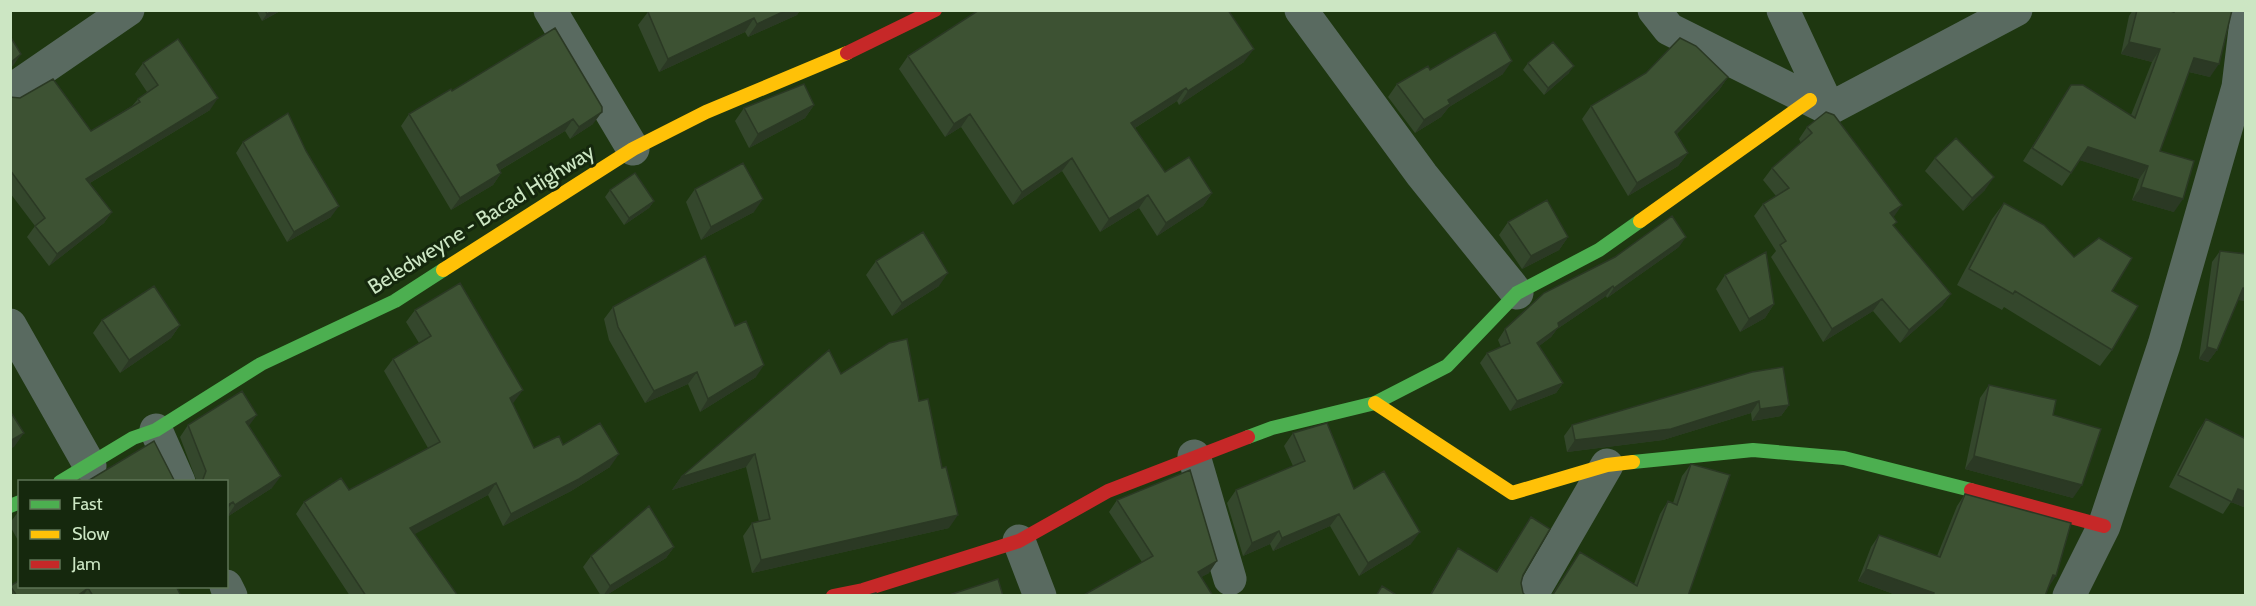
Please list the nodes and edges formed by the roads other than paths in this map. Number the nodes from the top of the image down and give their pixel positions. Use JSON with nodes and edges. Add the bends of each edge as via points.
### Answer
{"nodes":[{"id":1,"x":128,"y":10,"type":"edge"},
{"id":2,"x":550,"y":10,"type":"edge"},
{"id":3,"x":935,"y":10,"type":"edge"},
{"id":4,"x":1301,"y":10,"type":"edge"},
{"id":5,"x":1654,"y":10,"type":"edge"},
{"id":6,"x":1783,"y":10,"type":"edge"},
{"id":7,"x":2016,"y":10,"type":"edge"},
{"id":8,"x":2246,"y":21,"type":"edge"},
{"id":9,"x":10,"y":91,"type":"edge"},
{"id":10,"x":1820,"y":104,"type":"junction"},
{"id":11,"x":633,"y":149,"type":"junction"},
{"id":12,"x":1517,"y":293,"type":"junction"},
{"id":13,"x":10,"y":325,"type":"edge"},
{"id":14,"x":1375,"y":403,"type":"junction"},
{"id":15,"x":156,"y":430,"type":"junction"},
{"id":16,"x":1194,"y":456,"type":"junction"},
{"id":17,"x":1607,"y":465,"type":"junction"},
{"id":18,"x":90,"y":466,"type":"junction"},
{"id":19,"x":64,"y":480,"type":"edge"},
{"id":20,"x":178,"y":480,"type":"edge"},
{"id":21,"x":2104,"y":526,"type":"junction"},
{"id":22,"x":1018,"y":541,"type":"junction"},
{"id":23,"x":1230,"y":579,"type":"dead end"},
{"id":24,"x":833,"y":596,"type":"edge"},
{"id":25,"x":1040,"y":596,"type":"edge"},
{"id":26,"x":1531,"y":596,"type":"edge"},
{"id":27,"x":2069,"y":596,"type":"edge"}],
"edges":[{"from":1,"to":9,"type":"street"},
{"from":2,"to":11,"type":"street"},
{"from":3,"to":11,"type":"street","name":"Beledweyne - Bacad Highway","via":[[826,64],[706,112]]},
{"from":4,"to":12,"type":"street","via":[[1422,175]]},
{"from":5,"to":10,"type":"street","via":[[1669,28]]},
{"from":6,"to":10,"type":"street"},
{"from":7,"to":10,"type":"street"},
{"from":8,"to":21,"type":"street","via":[[2238,87],[2164,345]]},
{"from":10,"to":12,"type":"street","via":[[1599,250]]},
{"from":11,"to":15,"type":"street","name":"Beledweyne - Bacad Highway","via":[[395,301],[261,364]]},
{"from":12,"to":14,"type":"street","via":[[1447,366]]},
{"from":13,"to":18,"type":"street"},
{"from":14,"to":16,"type":"street","via":[[1272,428]]},
{"from":14,"to":17,"type":"street","via":[[1512,493]]},
{"from":15,"to":18,"type":"street","name":"Beledweyne - Bacad Highway","via":[[133,438]]},
{"from":15,"to":20,"type":"street"},
{"from":16,"to":22,"type":"street","via":[[1108,491]]},
{"from":16,"to":23,"type":"street"},
{"from":17,"to":21,"type":"street","via":[[1752,450],[1844,458]]},
{"from":17,"to":26,"type":"street"},
{"from":18,"to":19,"type":"street","name":"Beledweyne - Bacad Highway"},
{"from":21,"to":27,"type":"street"},
{"from":22,"to":24,"type":"street"},
{"from":22,"to":25,"type":"street"}]}
